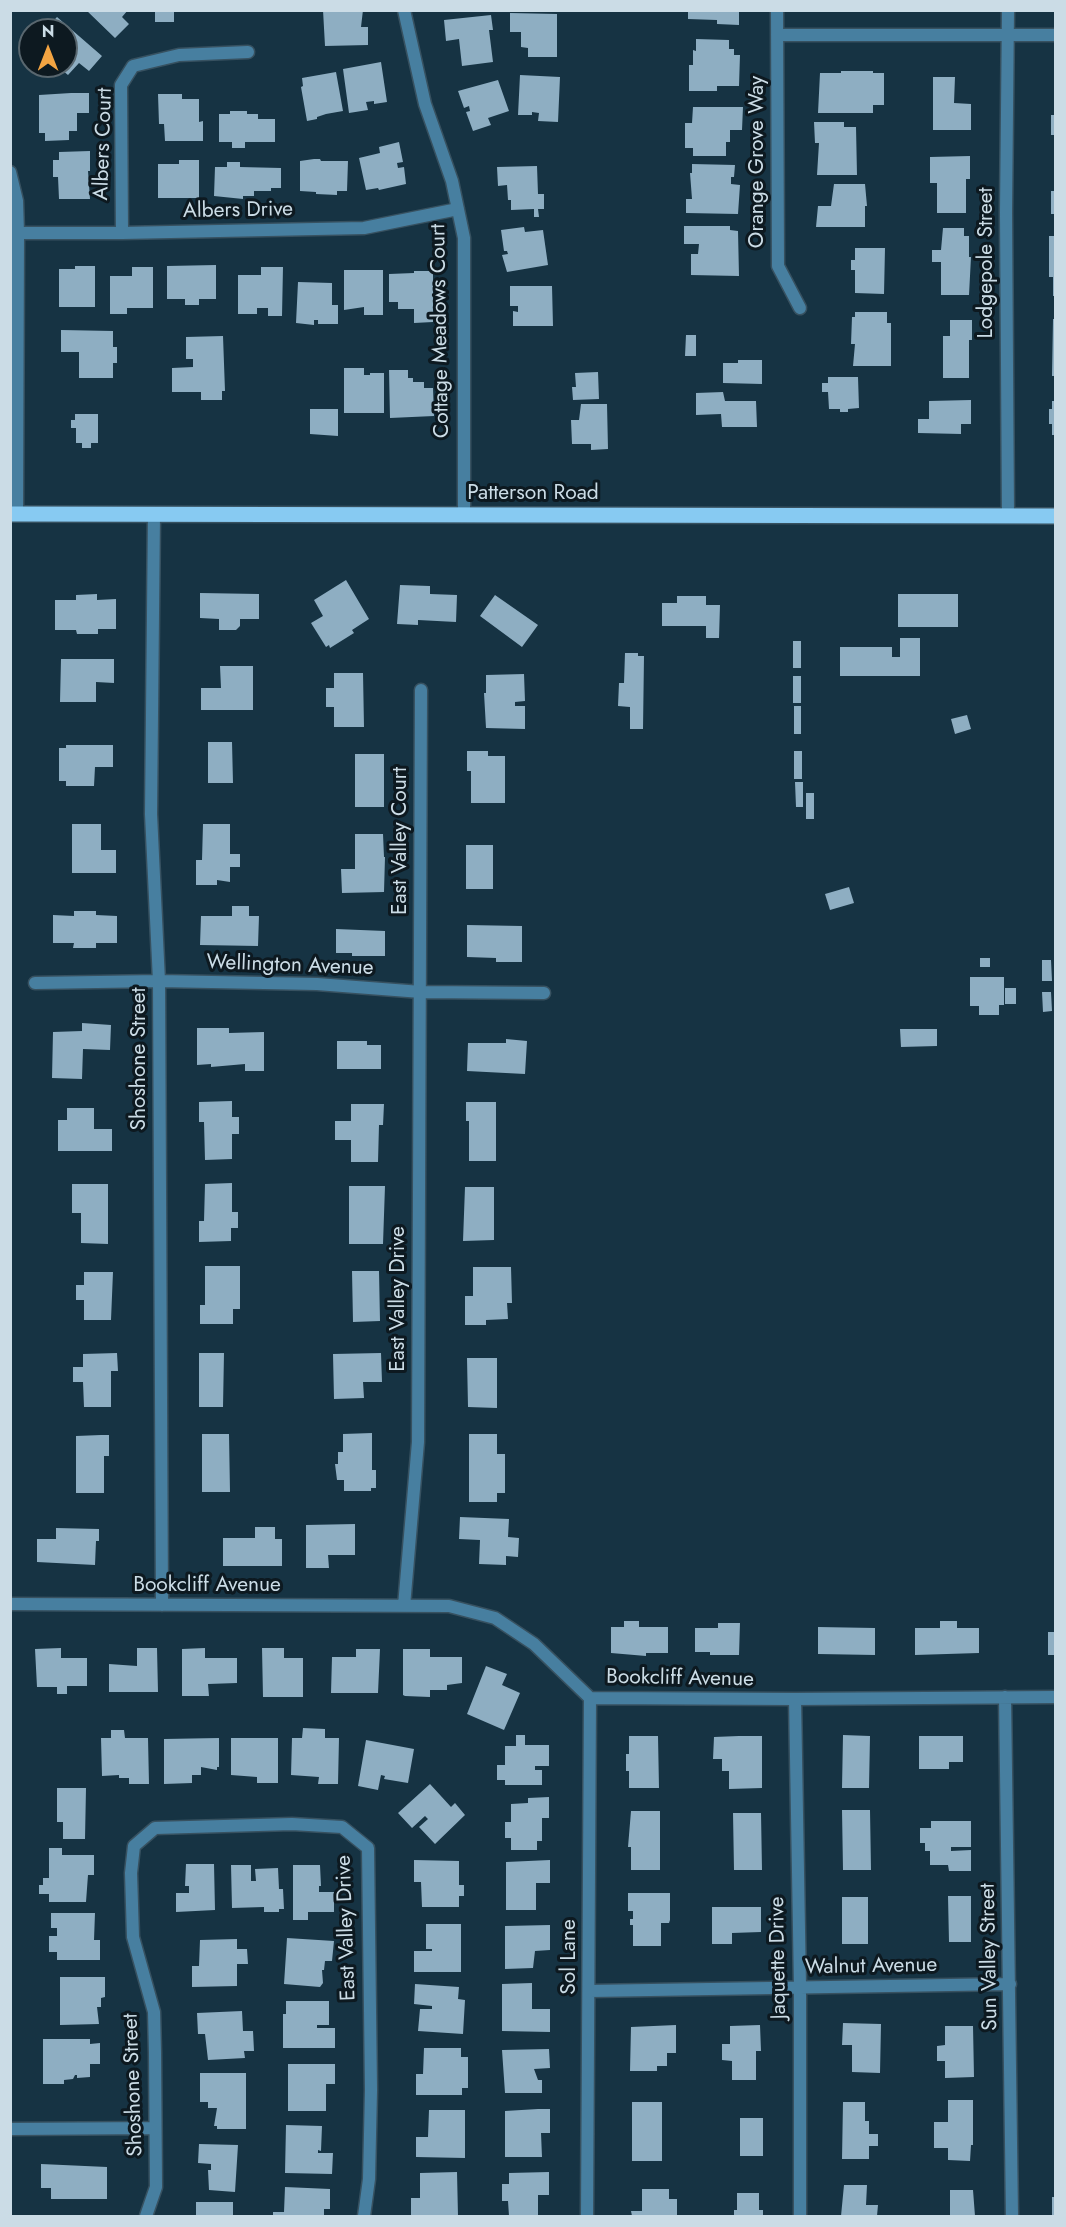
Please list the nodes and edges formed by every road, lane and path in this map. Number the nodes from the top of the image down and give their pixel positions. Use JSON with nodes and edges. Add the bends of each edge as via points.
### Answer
{"nodes":[{"id":1,"x":404,"y":10,"type":"edge"},
{"id":2,"x":777,"y":10,"type":"edge"},
{"id":3,"x":1008,"y":10,"type":"edge"},
{"id":4,"x":1008,"y":34,"type":"junction"},
{"id":5,"x":777,"y":35,"type":"junction"},
{"id":6,"x":1056,"y":35,"type":"edge"},
{"id":7,"x":248,"y":52,"type":"dead end"},
{"id":8,"x":10,"y":172,"type":"edge"},
{"id":9,"x":458,"y":209,"type":"junction"},
{"id":10,"x":18,"y":233,"type":"junction"},
{"id":11,"x":122,"y":233,"type":"junction"},
{"id":12,"x":800,"y":308,"type":"dead end"},
{"id":13,"x":14,"y":366,"type":"edge"},
{"id":14,"x":14,"y":514,"type":"edge"},
{"id":15,"x":154,"y":514,"type":"junction"},
{"id":16,"x":464,"y":515,"type":"junction"},
{"id":17,"x":1008,"y":516,"type":"junction"},
{"id":18,"x":1056,"y":516,"type":"edge"},
{"id":19,"x":421,"y":690,"type":"dead end"},
{"id":20,"x":159,"y":981,"type":"junction"},
{"id":21,"x":35,"y":983,"type":"dead end"},
{"id":22,"x":421,"y":992,"type":"junction"},
{"id":23,"x":544,"y":993,"type":"dead end"},
{"id":24,"x":10,"y":1604,"type":"edge"},
{"id":25,"x":162,"y":1605,"type":"junction"},
{"id":26,"x":404,"y":1606,"type":"junction"},
{"id":27,"x":1056,"y":1696,"type":"edge"},
{"id":28,"x":1005,"y":1697,"type":"junction"},
{"id":29,"x":590,"y":1698,"type":"junction"},
{"id":30,"x":795,"y":1700,"type":"junction"},
{"id":31,"x":134,"y":1846,"type":"joint"},
{"id":32,"x":1010,"y":1984,"type":"junction"},
{"id":33,"x":800,"y":1987,"type":"junction"},
{"id":34,"x":590,"y":1991,"type":"junction"},
{"id":35,"x":155,"y":2128,"type":"junction"},
{"id":36,"x":10,"y":2129,"type":"edge"},
{"id":37,"x":146,"y":2217,"type":"edge"},
{"id":38,"x":364,"y":2217,"type":"edge"},
{"id":39,"x":587,"y":2217,"type":"edge"},
{"id":40,"x":800,"y":2217,"type":"edge"},
{"id":41,"x":1012,"y":2217,"type":"edge"}],
"edges":[{"from":1,"to":9,"type":"street","name":"Cottage Meadows Court","via":[[425,104]]},
{"from":2,"to":5,"type":"street","name":"Orange Grove Way"},
{"from":3,"to":4,"type":"street","name":"Lodgepole Street"},
{"from":4,"to":5,"type":"street"},
{"from":4,"to":6,"type":"street"},
{"from":4,"to":17,"type":"street","name":"Lodgepole Street"},
{"from":5,"to":12,"type":"street","name":"Orange Grove Way","via":[[778,266]]},
{"from":7,"to":11,"type":"street","name":"Albers Court","via":[[179,55],[133,66],[121,85]]},
{"from":8,"to":10,"type":"street","via":[[17,201]]},
{"from":9,"to":11,"type":"street","name":"Albers Drive","via":[[364,228]]},
{"from":9,"to":16,"type":"street","name":"Cottage Meadows Court","via":[[464,238]]},
{"from":10,"to":11,"type":"street","name":"Albers Drive"},
{"from":10,"to":13,"type":"street"},
{"from":13,"to":14,"type":"street"},
{"from":14,"to":15,"type":"main road","name":"Patterson Road"},
{"from":15,"to":16,"type":"main road","name":"Patterson Road"},
{"from":15,"to":20,"type":"street","name":"Shoshone Street","via":[[151,814]]},
{"from":16,"to":17,"type":"main road","name":"Patterson Road"},
{"from":17,"to":18,"type":"main road","name":"Patterson Road"},
{"from":19,"to":22,"type":"street","name":"East Valley Court"},
{"from":20,"to":21,"type":"street","name":"Wellington Avenue"},
{"from":20,"to":22,"type":"street","name":"Wellington Avenue","via":[[317,984]]},
{"from":20,"to":25,"type":"street","name":"Shoshone Street"},
{"from":22,"to":23,"type":"street","name":"Wellington Avenue"},
{"from":22,"to":26,"type":"street","name":"East Valley Drive","via":[[418,1442]]},
{"from":24,"to":25,"type":"street","name":"Bookcliff Avenue"},
{"from":25,"to":26,"type":"street","name":"Bookcliff Avenue"},
{"from":26,"to":29,"type":"street","name":"Bookcliff Avenue","via":[[448,1605],[495,1618],[534,1644]]},
{"from":27,"to":28,"type":"street","name":"Bookcliff Avenue"},
{"from":28,"to":30,"type":"street","name":"Bookcliff Avenue"},
{"from":28,"to":32,"type":"street","name":"Sun Valley Street"},
{"from":29,"to":30,"type":"street","name":"Bookcliff Avenue"},
{"from":29,"to":34,"type":"street","name":"Sol Lane"},
{"from":30,"to":33,"type":"street","name":"Jaquette Drive"},
{"from":31,"to":35,"type":"street","name":"Shoshone Street","via":[[133,1937],[154,2012]]},
{"from":31,"to":38,"type":"street","name":"East Valley Drive","via":[[155,1828],[292,1824],[342,1827],[368,1848],[371,2090]]},
{"from":32,"to":33,"type":"street","name":"Walnut Avenue"},
{"from":32,"to":41,"type":"street","name":"Sun Valley Street"},
{"from":33,"to":34,"type":"street","name":"Walnut Avenue"},
{"from":33,"to":40,"type":"street","name":"Jaquette Drive"},
{"from":34,"to":39,"type":"street","name":"Sol Lane"},
{"from":35,"to":36,"type":"street"},
{"from":35,"to":37,"type":"street","name":"Shoshone Street","via":[[156,2187]]}]}
